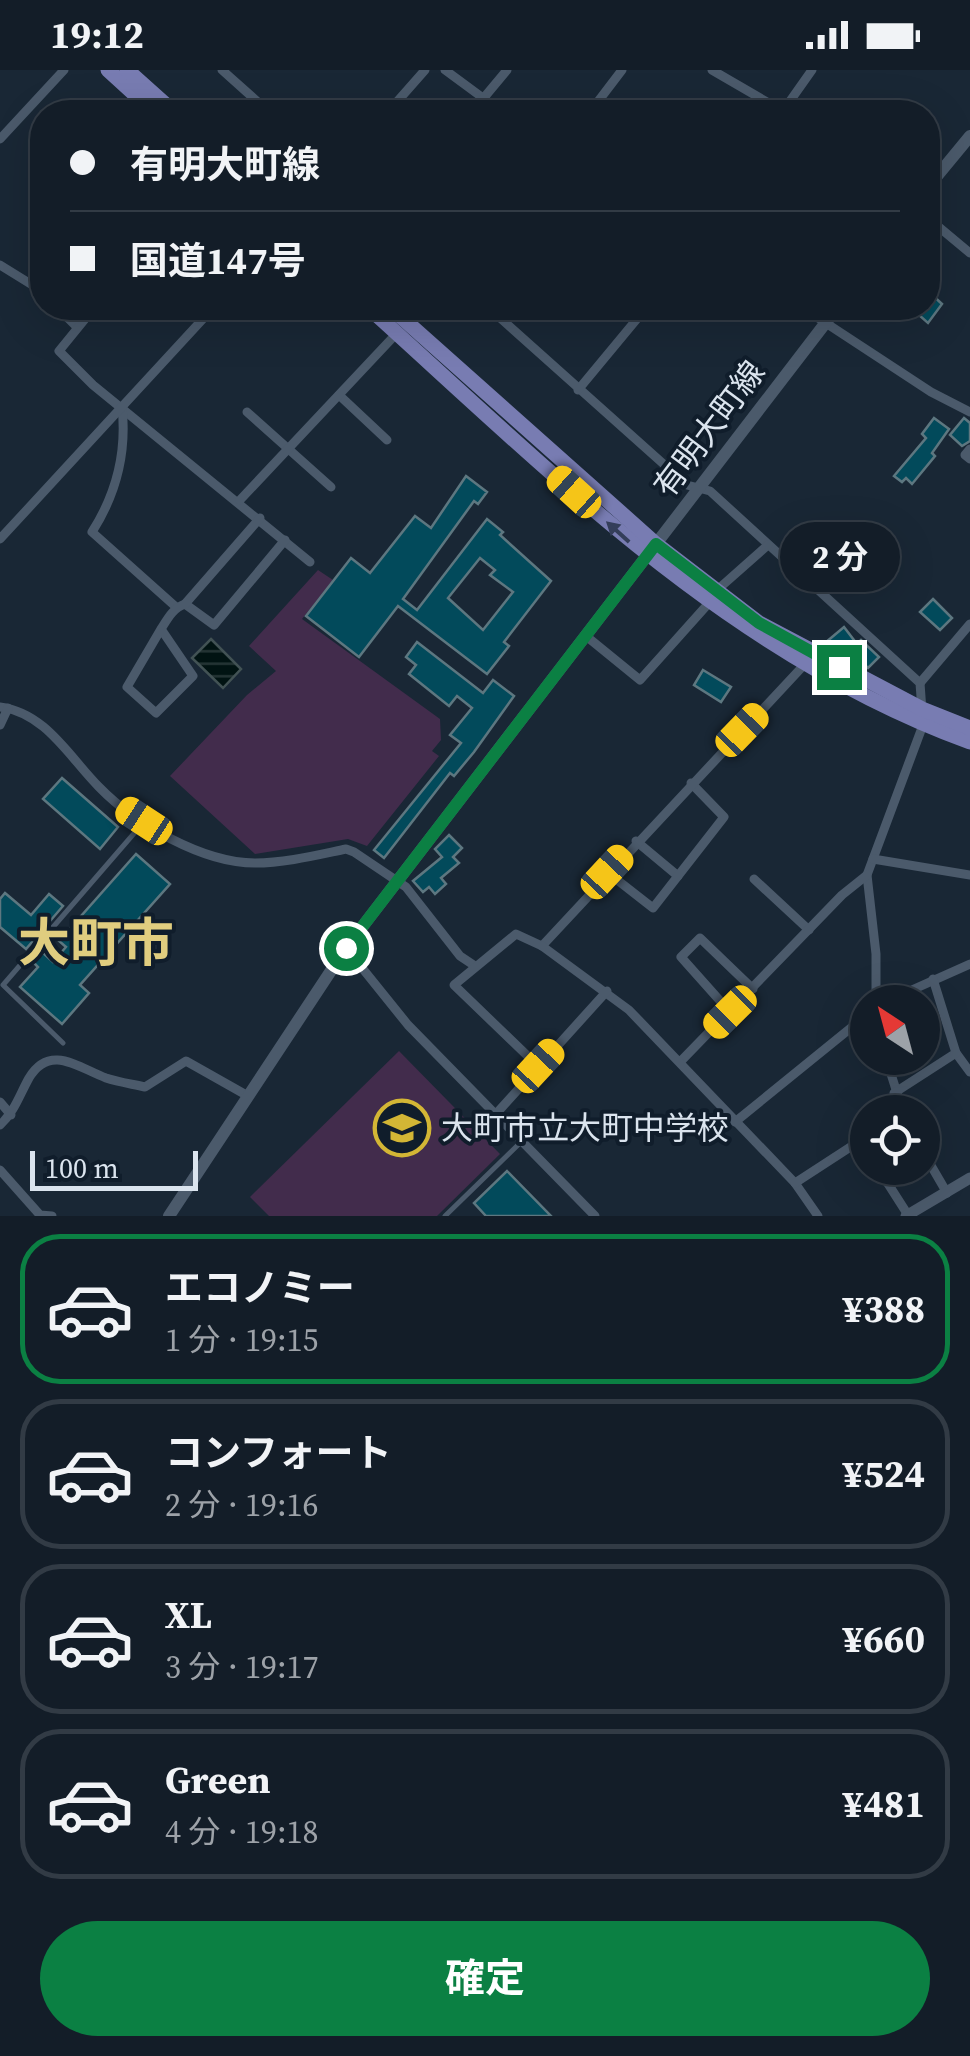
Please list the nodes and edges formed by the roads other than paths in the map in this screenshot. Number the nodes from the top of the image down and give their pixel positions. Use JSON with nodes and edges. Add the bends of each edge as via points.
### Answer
{"nodes":[{"id":1,"x":64,"y":70,"type":"edge"},
{"id":2,"x":108,"y":70,"type":"edge"},
{"id":3,"x":127,"y":70,"type":"edge"},
{"id":4,"x":222,"y":70,"type":"edge"},
{"id":5,"x":424,"y":70,"type":"edge"},
{"id":6,"x":445,"y":70,"type":"edge"},
{"id":7,"x":507,"y":70,"type":"edge"},
{"id":8,"x":622,"y":70,"type":"edge"},
{"id":9,"x":712,"y":70,"type":"edge"},
{"id":10,"x":812,"y":70,"type":"edge"},
{"id":11,"x":483,"y":99,"type":"joint"},
{"id":12,"x":37,"y":100,"type":"edge"},
{"id":13,"x":141,"y":100,"type":"edge"},
{"id":14,"x":161,"y":100,"type":"edge"},
{"id":15,"x":256,"y":100,"type":"edge"},
{"id":16,"x":398,"y":100,"type":"edge"},
{"id":17,"x":599,"y":100,"type":"edge"},
{"id":18,"x":763,"y":100,"type":"edge"},
{"id":19,"x":792,"y":100,"type":"edge"},
{"id":20,"x":30,"y":107,"type":"edge"},
{"id":21,"x":970,"y":136,"type":"edge"},
{"id":22,"x":0,"y":140,"type":"edge"},
{"id":23,"x":940,"y":173,"type":"edge"},
{"id":24,"x":940,"y":228,"type":"edge"},
{"id":25,"x":970,"y":253,"type":"edge"},
{"id":26,"x":0,"y":265,"type":"edge"},
{"id":27,"x":30,"y":284,"type":"edge"},
{"id":28,"x":70,"y":320,"type":"edge"},
{"id":29,"x":83,"y":320,"type":"edge"},
{"id":30,"x":202,"y":320,"type":"edge"},
{"id":31,"x":390,"y":320,"type":"edge"},
{"id":32,"x":398,"y":320,"type":"edge"},
{"id":33,"x":502,"y":320,"type":"edge"},
{"id":34,"x":636,"y":320,"type":"edge"},
{"id":35,"x":821,"y":320,"type":"edge"},
{"id":36,"x":828,"y":320,"type":"edge"},
{"id":37,"x":826,"y":323,"type":"junction"},
{"id":38,"x":77,"y":327,"type":"junction"},
{"id":39,"x":402,"y":327,"type":"junction"},
{"id":40,"x":578,"y":390,"type":"junction"},
{"id":41,"x":339,"y":395,"type":"junction"},
{"id":42,"x":122,"y":407,"type":"junction"},
{"id":43,"x":248,"y":412,"type":"dead end"},
{"id":44,"x":970,"y":412,"type":"edge"},
{"id":45,"x":387,"y":440,"type":"dead end"},
{"id":46,"x":288,"y":449,"type":"junction"},
{"id":47,"x":970,"y":449,"type":"edge"},
{"id":48,"x":970,"y":459,"type":"edge"},
{"id":49,"x":331,"y":487,"type":"dead end"},
{"id":50,"x":698,"y":488,"type":"junction"},
{"id":51,"x":240,"y":500,"type":"junction"},
{"id":52,"x":260,"y":518,"type":"junction"},
{"id":53,"x":0,"y":539,"type":"edge"},
{"id":54,"x":285,"y":540,"type":"junction"},
{"id":55,"x":768,"y":544,"type":"junction"},
{"id":56,"x":651,"y":550,"type":"junction"},
{"id":57,"x":310,"y":562,"type":"dead end"},
{"id":58,"x":712,"y":598,"type":"junction"},
{"id":59,"x":180,"y":606,"type":"junction"},
{"id":60,"x":970,"y":624,"type":"edge"},
{"id":61,"x":161,"y":629,"type":"junction"},
{"id":62,"x":586,"y":636,"type":"junction"},
{"id":63,"x":804,"y":665,"type":"junction"},
{"id":64,"x":920,"y":682,"type":"junction"},
{"id":65,"x":4,"y":708,"type":"edge"},
{"id":66,"x":923,"y":717,"type":"junction"},
{"id":67,"x":0,"y":725,"type":"edge"},
{"id":68,"x":970,"y":728,"type":"edge"},
{"id":69,"x":970,"y":742,"type":"edge"},
{"id":70,"x":691,"y":783,"type":"junction"},
{"id":71,"x":144,"y":821,"type":"junction"},
{"id":72,"x":636,"y":842,"type":"junction"},
{"id":73,"x":872,"y":859,"type":"junction"},
{"id":74,"x":607,"y":872,"type":"junction"},
{"id":75,"x":867,"y":875,"type":"junction"},
{"id":76,"x":970,"y":875,"type":"edge"},
{"id":77,"x":678,"y":876,"type":"junction"},
{"id":78,"x":754,"y":880,"type":"dead end"},
{"id":79,"x":396,"y":882,"type":"junction"},
{"id":80,"x":809,"y":930,"type":"junction"},
{"id":81,"x":542,"y":946,"type":"junction"},
{"id":82,"x":346,"y":948,"type":"junction"},
{"id":83,"x":970,"y":964,"type":"edge"},
{"id":84,"x":474,"y":966,"type":"junction"},
{"id":85,"x":933,"y":979,"type":"junction"},
{"id":86,"x":876,"y":985,"type":"edge"},
{"id":87,"x":920,"y":985,"type":"edge"},
{"id":88,"x":752,"y":988,"type":"junction"},
{"id":89,"x":607,"y":991,"type":"junction"},
{"id":90,"x":730,"y":1012,"type":"junction"},
{"id":91,"x":850,"y":1029,"type":"edge"},
{"id":92,"x":62,"y":1043,"type":"dead end"},
{"id":93,"x":956,"y":1053,"type":"junction"},
{"id":94,"x":681,"y":1061,"type":"junction"},
{"id":95,"x":538,"y":1066,"type":"junction"},
{"id":96,"x":970,"y":1072,"type":"edge"},
{"id":97,"x":890,"y":1075,"type":"edge"},
{"id":98,"x":894,"y":1093,"type":"joint"},
{"id":99,"x":248,"y":1096,"type":"junction"},
{"id":100,"x":0,"y":1102,"type":"edge"},
{"id":101,"x":11,"y":1115,"type":"junction"},
{"id":102,"x":495,"y":1115,"type":"junction"},
{"id":103,"x":735,"y":1122,"type":"junction"},
{"id":104,"x":0,"y":1126,"type":"edge"},
{"id":105,"x":522,"y":1140,"type":"junction"},
{"id":106,"x":850,"y":1147,"type":"edge"},
{"id":107,"x":0,"y":1170,"type":"edge"},
{"id":108,"x":970,"y":1178,"type":"edge"},
{"id":109,"x":940,"y":1181,"type":"edge"},
{"id":110,"x":796,"y":1184,"type":"junction"},
{"id":111,"x":888,"y":1185,"type":"edge"},
{"id":112,"x":947,"y":1193,"type":"junction"},
{"id":113,"x":52,"y":1216,"type":"edge"},
{"id":114,"x":169,"y":1216,"type":"edge"},
{"id":115,"x":445,"y":1216,"type":"edge"},
{"id":116,"x":596,"y":1216,"type":"edge"},
{"id":117,"x":818,"y":1216,"type":"edge"},
{"id":118,"x":907,"y":1216,"type":"edge"}],
"edges":[{"from":1,"to":12,"type":"street"},
{"from":2,"to":13,"type":"highway"},
{"from":3,"to":14,"type":"highway"},
{"from":4,"to":15,"type":"street"},
{"from":5,"to":16,"type":"street"},
{"from":6,"to":11,"type":"street"},
{"from":7,"to":11,"type":"street"},
{"from":8,"to":17,"type":"street"},
{"from":9,"to":18,"type":"street"},
{"from":10,"to":19,"type":"street"},
{"from":20,"to":22,"type":"street"},
{"from":21,"to":23,"type":"main road"},
{"from":24,"to":25,"type":"street"},
{"from":26,"to":27,"type":"street"},
{"from":28,"to":38,"type":"street"},
{"from":29,"to":38,"type":"street"},
{"from":30,"to":42,"type":"street"},
{"from":31,"to":39,"type":"highway"},
{"from":32,"to":39,"type":"highway"},
{"from":33,"to":40,"type":"street"},
{"from":34,"to":40,"type":"street"},
{"from":35,"to":37,"type":"street"},
{"from":36,"to":37,"type":"main road","name":"有明大町線"},
{"from":37,"to":44,"type":"street"},
{"from":37,"to":50,"type":"main road","name":"有明大町線"},
{"from":38,"to":42,"type":"street","via":[[59,350]]},
{"from":39,"to":41,"type":"street"},
{"from":39,"to":56,"type":"highway"},
{"from":40,"to":50,"type":"street"},
{"from":41,"to":45,"type":"street"},
{"from":41,"to":46,"type":"street"},
{"from":42,"to":51,"type":"street"},
{"from":42,"to":53,"type":"street"},
{"from":42,"to":59,"type":"street","via":[[126,441],[110,504],[92,532]]},
{"from":43,"to":46,"type":"street"},
{"from":46,"to":49,"type":"street"},
{"from":46,"to":51,"type":"street"},
{"from":47,"to":48,"type":"street"},
{"from":50,"to":55,"type":"street","via":[[710,491]]},
{"from":50,"to":56,"type":"main road","name":"有明大町線"},
{"from":51,"to":52,"type":"street"},
{"from":52,"to":54,"type":"street"},
{"from":52,"to":59,"type":"street"},
{"from":54,"to":57,"type":"street"},
{"from":54,"to":59,"type":"street","via":[[214,625]]},
{"from":55,"to":58,"type":"street"},
{"from":55,"to":64,"type":"street"},
{"from":56,"to":58,"type":"highway"},
{"from":56,"to":62,"type":"main road","name":"有明大町線"},
{"from":58,"to":62,"type":"street","via":[[640,680]]},
{"from":58,"to":63,"type":"highway"},
{"from":58,"to":66,"type":"highway"},
{"from":59,"to":61,"type":"street"},
{"from":60,"to":64,"type":"street"},
{"from":61,"to":61,"type":"street","via":[[126,687],[156,713],[193,676]]},
{"from":62,"to":79,"type":"main road","name":"有明大町線"},
{"from":63,"to":66,"type":"highway"},
{"from":63,"to":70,"type":"street"},
{"from":64,"to":66,"type":"street"},
{"from":65,"to":67,"type":"street"},
{"from":65,"to":71,"type":"street","via":[[32,718],[99,787]]},
{"from":66,"to":68,"type":"highway"},
{"from":66,"to":69,"type":"highway"},
{"from":66,"to":73,"type":"street"},
{"from":70,"to":72,"type":"street"},
{"from":70,"to":77,"type":"street","via":[[724,817]]},
{"from":71,"to":79,"type":"street","via":[[223,858],[253,863],[346,848]]},
{"from":71,"to":92,"type":"lane","via":[[3,985]]},
{"from":72,"to":74,"type":"street"},
{"from":72,"to":77,"type":"street"},
{"from":73,"to":75,"type":"street"},
{"from":73,"to":76,"type":"street"},
{"from":74,"to":77,"type":"street","via":[[653,908]]},
{"from":74,"to":81,"type":"street"},
{"from":75,"to":80,"type":"street"},
{"from":75,"to":86,"type":"street"},
{"from":78,"to":80,"type":"street"},
{"from":79,"to":82,"type":"main road","name":"有明大町線"},
{"from":79,"to":84,"type":"street"},
{"from":80,"to":88,"type":"street"},
{"from":81,"to":84,"type":"street","via":[[516,934]]},
{"from":81,"to":89,"type":"street"},
{"from":82,"to":99,"type":"main road","name":"有明大町線"},
{"from":82,"to":102,"type":"street"},
{"from":83,"to":85,"type":"street"},
{"from":84,"to":95,"type":"street","via":[[454,985]]},
{"from":85,"to":87,"type":"street"},
{"from":85,"to":93,"type":"street"},
{"from":88,"to":90,"type":"street"},
{"from":88,"to":90,"type":"street","via":[[700,938],[681,957]]},
{"from":89,"to":94,"type":"street"},
{"from":89,"to":95,"type":"street"},
{"from":90,"to":94,"type":"street"},
{"from":91,"to":103,"type":"street"},
{"from":93,"to":96,"type":"street"},
{"from":93,"to":98,"type":"street"},
{"from":94,"to":103,"type":"street"},
{"from":95,"to":102,"type":"street"},
{"from":97,"to":98,"type":"street"},
{"from":99,"to":101,"type":"street","via":[[186,1060],[144,1087],[67,1060],[48,1060],[30,1075]]},
{"from":99,"to":114,"type":"main road","name":"有明大町線"},
{"from":100,"to":101,"type":"street"},
{"from":101,"to":104,"type":"street"},
{"from":102,"to":105,"type":"street"},
{"from":103,"to":110,"type":"street"},
{"from":105,"to":115,"type":"lane"},
{"from":105,"to":116,"type":"street"},
{"from":106,"to":110,"type":"street"},
{"from":107,"to":113,"type":"street","via":[[40,1215]]},
{"from":108,"to":112,"type":"street"},
{"from":109,"to":112,"type":"street"},
{"from":110,"to":117,"type":"street"},
{"from":111,"to":118,"type":"street"},
{"from":112,"to":118,"type":"street"}]}
